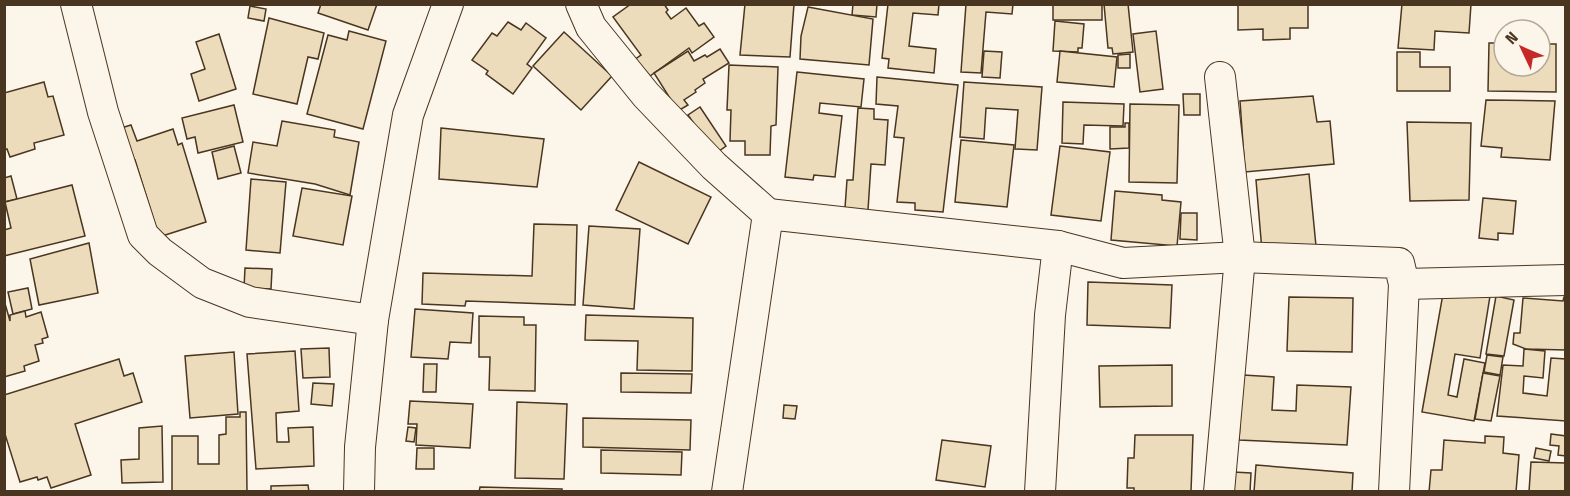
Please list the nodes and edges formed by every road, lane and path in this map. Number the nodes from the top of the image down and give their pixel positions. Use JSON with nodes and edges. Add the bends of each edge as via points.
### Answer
{"nodes":[{"id":1,"x":76,"y":4,"type":"edge"},
{"id":2,"x":448,"y":4,"type":"edge"},
{"id":3,"x":581,"y":4,"type":"edge"},
{"id":4,"x":1220,"y":77,"type":"dead end"},
{"id":5,"x":768,"y":214,"type":"junction"},
{"id":6,"x":1058,"y":246,"type":"junction"},
{"id":7,"x":1240,"y":257,"type":"junction"},
{"id":8,"x":1566,"y":280,"type":"edge"},
{"id":9,"x":1404,"y":285,"type":"junction"},
{"id":10,"x":373,"y":320,"type":"junction"},
{"id":11,"x":358,"y":492,"type":"edge"},
{"id":12,"x":727,"y":492,"type":"edge"},
{"id":13,"x":1040,"y":492,"type":"edge"},
{"id":14,"x":1219,"y":492,"type":"edge"},
{"id":15,"x":1394,"y":492,"type":"edge"}],
"edges":[{"from":1,"to":10,"type":"street","via":[[103,112],[143,235],[202,283],[250,302]]},
{"from":2,"to":10,"type":"street","via":[[408,115]]},
{"from":3,"to":5,"type":"street","via":[[591,27],[646,95],[714,166]]},
{"from":4,"to":7,"type":"street"},
{"from":5,"to":6,"type":"street"},
{"from":5,"to":12,"type":"street"},
{"from":6,"to":7,"type":"street","via":[[1123,263]]},
{"from":6,"to":13,"type":"street"},
{"from":7,"to":9,"type":"street","via":[[1400,263]]},
{"from":7,"to":14,"type":"street"},
{"from":8,"to":9,"type":"street"},
{"from":9,"to":15,"type":"street"},
{"from":10,"to":11,"type":"street"}]}
